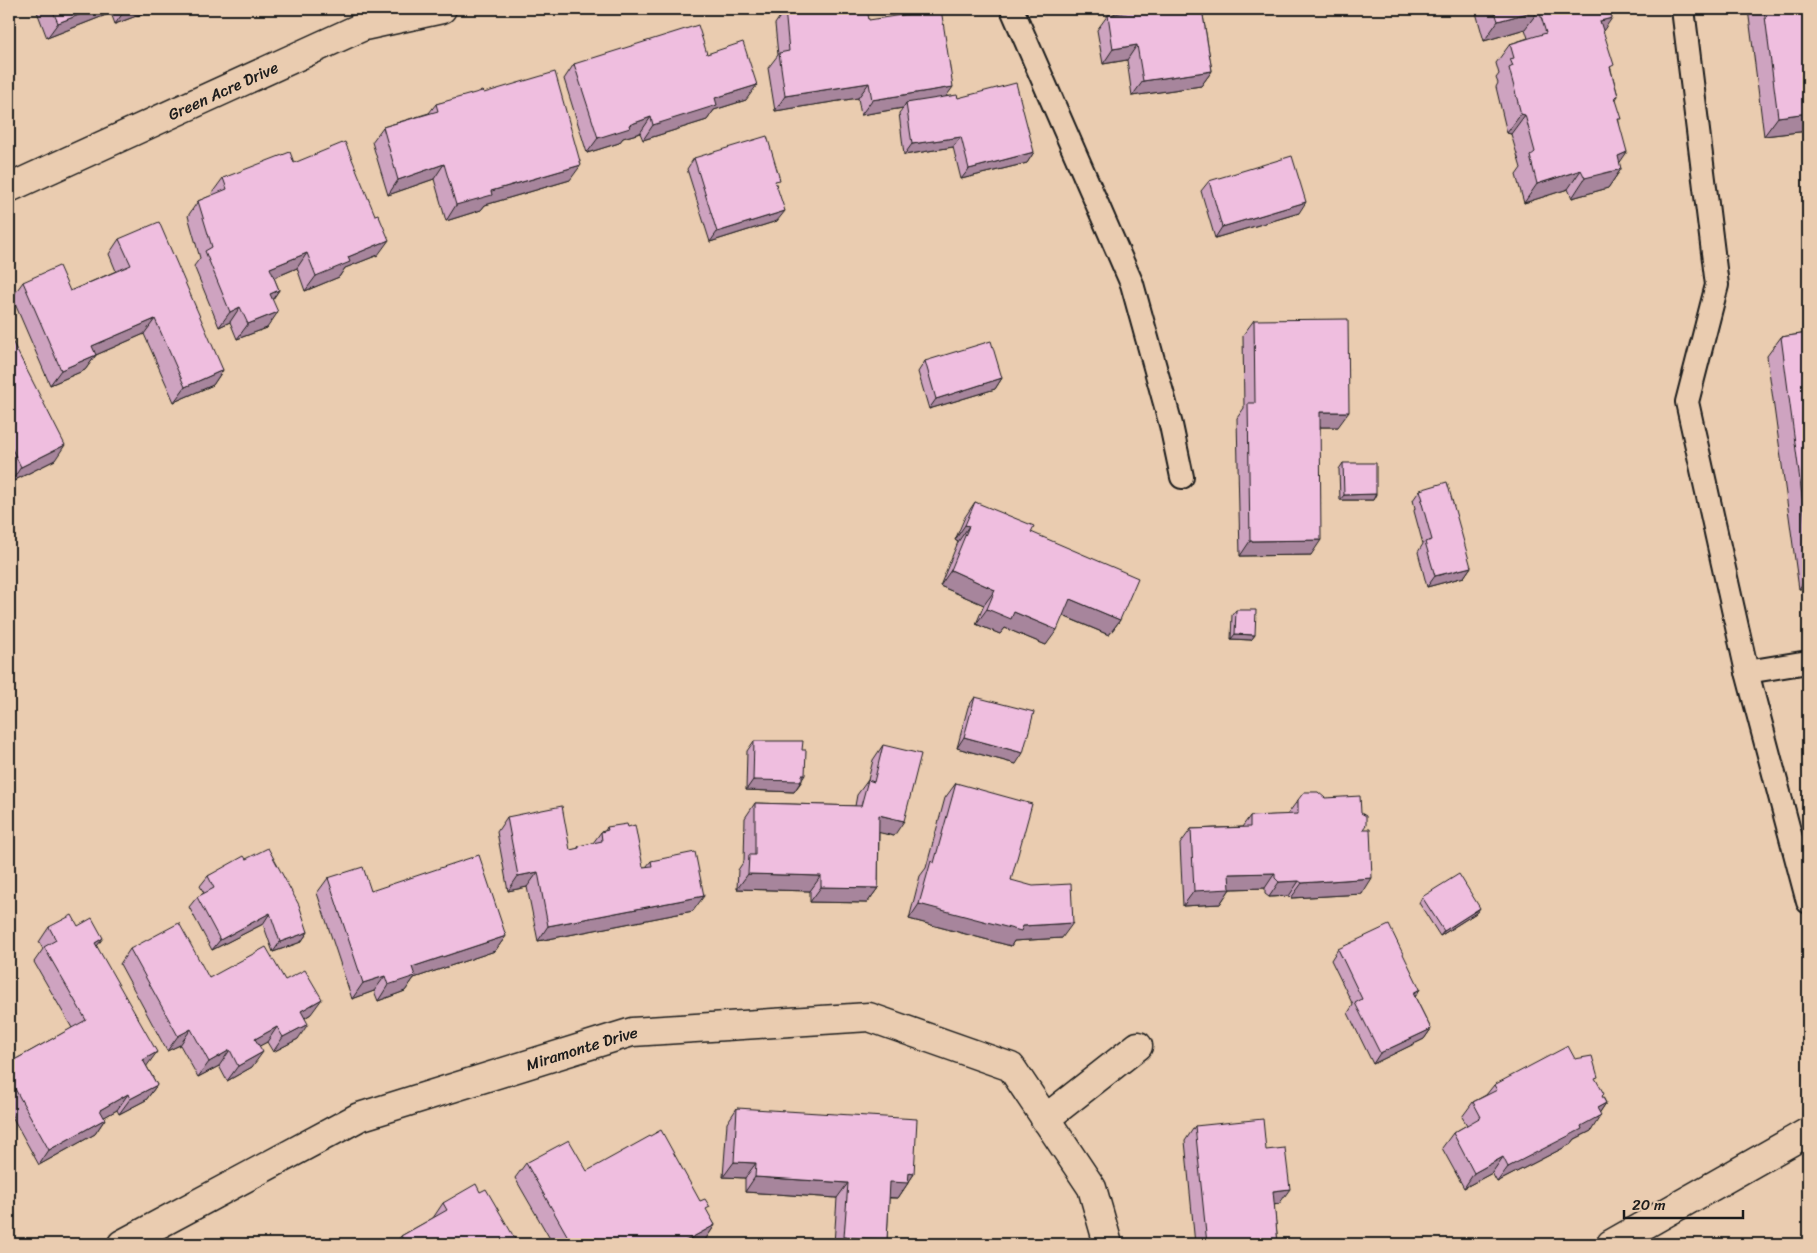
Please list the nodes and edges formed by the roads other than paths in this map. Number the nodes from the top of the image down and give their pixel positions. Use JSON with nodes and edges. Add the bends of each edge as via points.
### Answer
{"nodes":[{"id":1,"x":442,"y":9,"type":"edge"},
{"id":2,"x":1012,"y":9,"type":"edge"},
{"id":3,"x":1682,"y":9,"type":"edge"},
{"id":4,"x":9,"y":188,"type":"edge"},
{"id":5,"x":1182,"y":477,"type":"dead end"},
{"id":6,"x":1808,"y":662,"type":"edge"},
{"id":7,"x":1747,"y":672,"type":"junction"},
{"id":8,"x":1808,"y":902,"type":"edge"},
{"id":9,"x":1138,"y":1046,"type":"dead end"},
{"id":10,"x":1045,"y":1119,"type":"junction"},
{"id":11,"x":1799,"y":1137,"type":"edge"},
{"id":12,"x":1616,"y":1241,"type":"edge"},
{"id":13,"x":122,"y":1244,"type":"edge"},
{"id":14,"x":1108,"y":1244,"type":"edge"}],
"edges":[{"from":1,"to":4,"type":"street","name":"Green Acre Drive","via":[[364,26]]},
{"from":2,"to":5,"type":"lane","via":[[1132,284]]},
{"from":3,"to":7,"type":"lane","via":[[1717,285],[1688,402]]},
{"from":6,"to":7,"type":"lane"},
{"from":7,"to":8,"type":"lane"},
{"from":9,"to":10,"type":"street"},
{"from":10,"to":13,"type":"street","name":"Miramonte Drive","via":[[1011,1067],[870,1017],[632,1032],[359,1117]]},
{"from":10,"to":14,"type":"street","name":"Miramonte Drive","via":[[1092,1188]]},
{"from":11,"to":12,"type":"street"}]}
